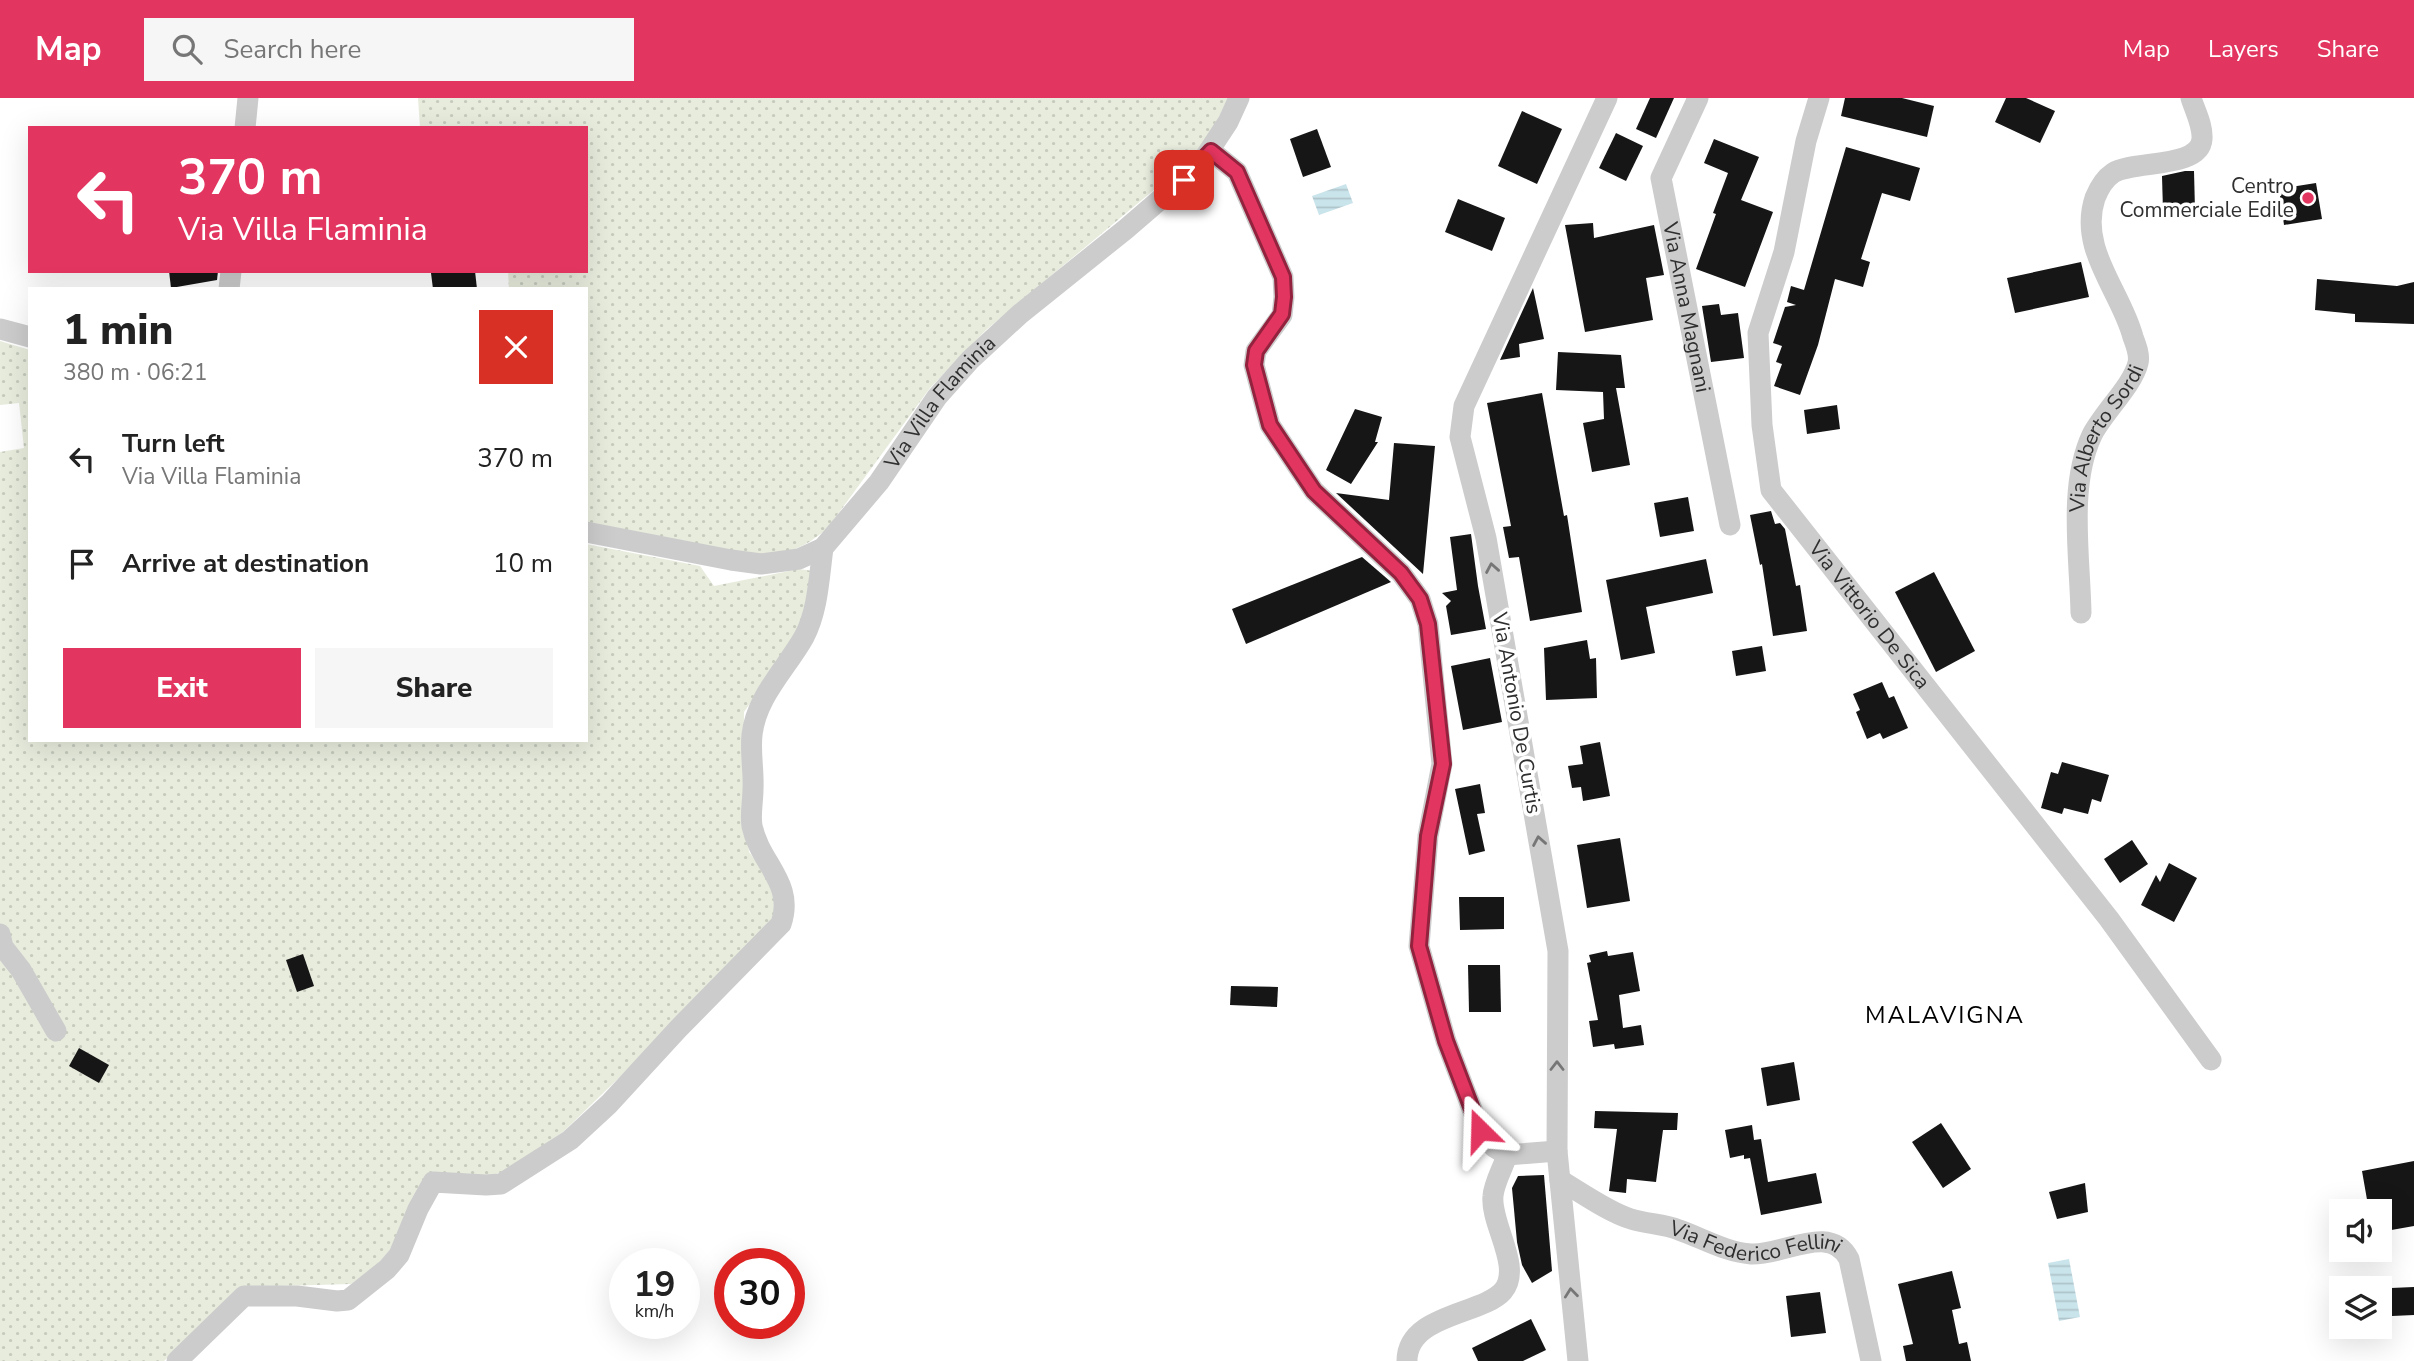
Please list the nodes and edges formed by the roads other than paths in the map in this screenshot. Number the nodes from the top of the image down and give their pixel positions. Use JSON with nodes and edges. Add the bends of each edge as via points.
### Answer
{"nodes":[{"id":1,"x":248,"y":98,"type":"edge"},
{"id":2,"x":1239,"y":98,"type":"edge"},
{"id":3,"x":1607,"y":98,"type":"edge"},
{"id":4,"x":1698,"y":98,"type":"edge"},
{"id":5,"x":1819,"y":98,"type":"edge"},
{"id":6,"x":2191,"y":98,"type":"edge"},
{"id":7,"x":245,"y":126,"type":"edge"},
{"id":8,"x":1211,"y":151,"type":"junction"},
{"id":9,"x":0,"y":329,"type":"edge"},
{"id":10,"x":28,"y":336,"type":"edge"},
{"id":11,"x":1730,"y":525,"type":"dead end"},
{"id":12,"x":588,"y":532,"type":"edge"},
{"id":13,"x":823,"y":548,"type":"junction"},
{"id":14,"x":2081,"y":613,"type":"dead end"},
{"id":15,"x":0,"y":934,"type":"edge"},
{"id":16,"x":56,"y":1031,"type":"dead end"},
{"id":17,"x":2211,"y":1060,"type":"dead end"},
{"id":18,"x":1557,"y":1151,"type":"junction"},
{"id":19,"x":1507,"y":1155,"type":"junction"},
{"id":20,"x":1560,"y":1181,"type":"junction"},
{"id":21,"x":177,"y":1361,"type":"edge"},
{"id":22,"x":1407,"y":1361,"type":"edge"},
{"id":23,"x":1578,"y":1361,"type":"edge"},
{"id":24,"x":1871,"y":1361,"type":"edge"}],
"edges":[{"from":1,"to":7,"type":"street"},
{"from":2,"to":8,"type":"street","name":"Via Villa Flaminia"},
{"from":18,"to":3,"type":"street","name":"Via Antonio De Curtis","one_way":true,"via":[[1558,951],[1486,538],[1460,437],[1464,406]]},
{"from":4,"to":11,"type":"street","name":"Via Anna Magnani","via":[[1661,178]]},
{"from":5,"to":17,"type":"street","name":"Via Vittorio De Sica","via":[[1784,252],[1758,333],[1762,425],[1771,491],[2109,919]]},
{"from":6,"to":14,"type":"street","name":"Via Alberto Sordi","via":[[2201,128],[2197,151],[2176,160],[2117,171],[2104,181],[2094,201],[2094,247],[2131,327],[2138,363],[2097,425],[2085,458],[2077,502]]},
{"from":8,"to":13,"type":"street","name":"Via Villa Flaminia","via":[[1157,203],[970,360]]},
{"from":8,"to":19,"type":"street","via":[[1237,172],[1283,277],[1282,314],[1256,351],[1254,365],[1270,425],[1314,491],[1401,573],[1420,599],[1428,624],[1443,764],[1428,836],[1419,946],[1446,1041],[1480,1130]]},
{"from":9,"to":10,"type":"street"},
{"from":12,"to":13,"type":"street","name":"Via Villa Flaminia","via":[[761,564],[799,559]]},
{"from":13,"to":21,"type":"street","via":[[804,635],[764,698],[752,734],[752,823],[784,893],[786,910],[781,924],[570,1140],[501,1184],[433,1182],[398,1255],[348,1300],[244,1296]]},
{"from":15,"to":16,"type":"street","via":[[3,947]]},
{"from":18,"to":19,"type":"street"},
{"from":18,"to":20,"type":"street","name":"Via Antonio De Curtis"},
{"from":19,"to":22,"type":"street","via":[[1493,1196],[1507,1257],[1509,1276],[1504,1289],[1437,1321],[1415,1338]]},
{"from":23,"to":20,"type":"street","name":"Via Antonio De Curtis","one_way":true},
{"from":20,"to":24,"type":"street","name":"Via Federico Fellini","via":[[1629,1219],[1750,1254],[1824,1240],[1836,1244],[1849,1259]]}]}
